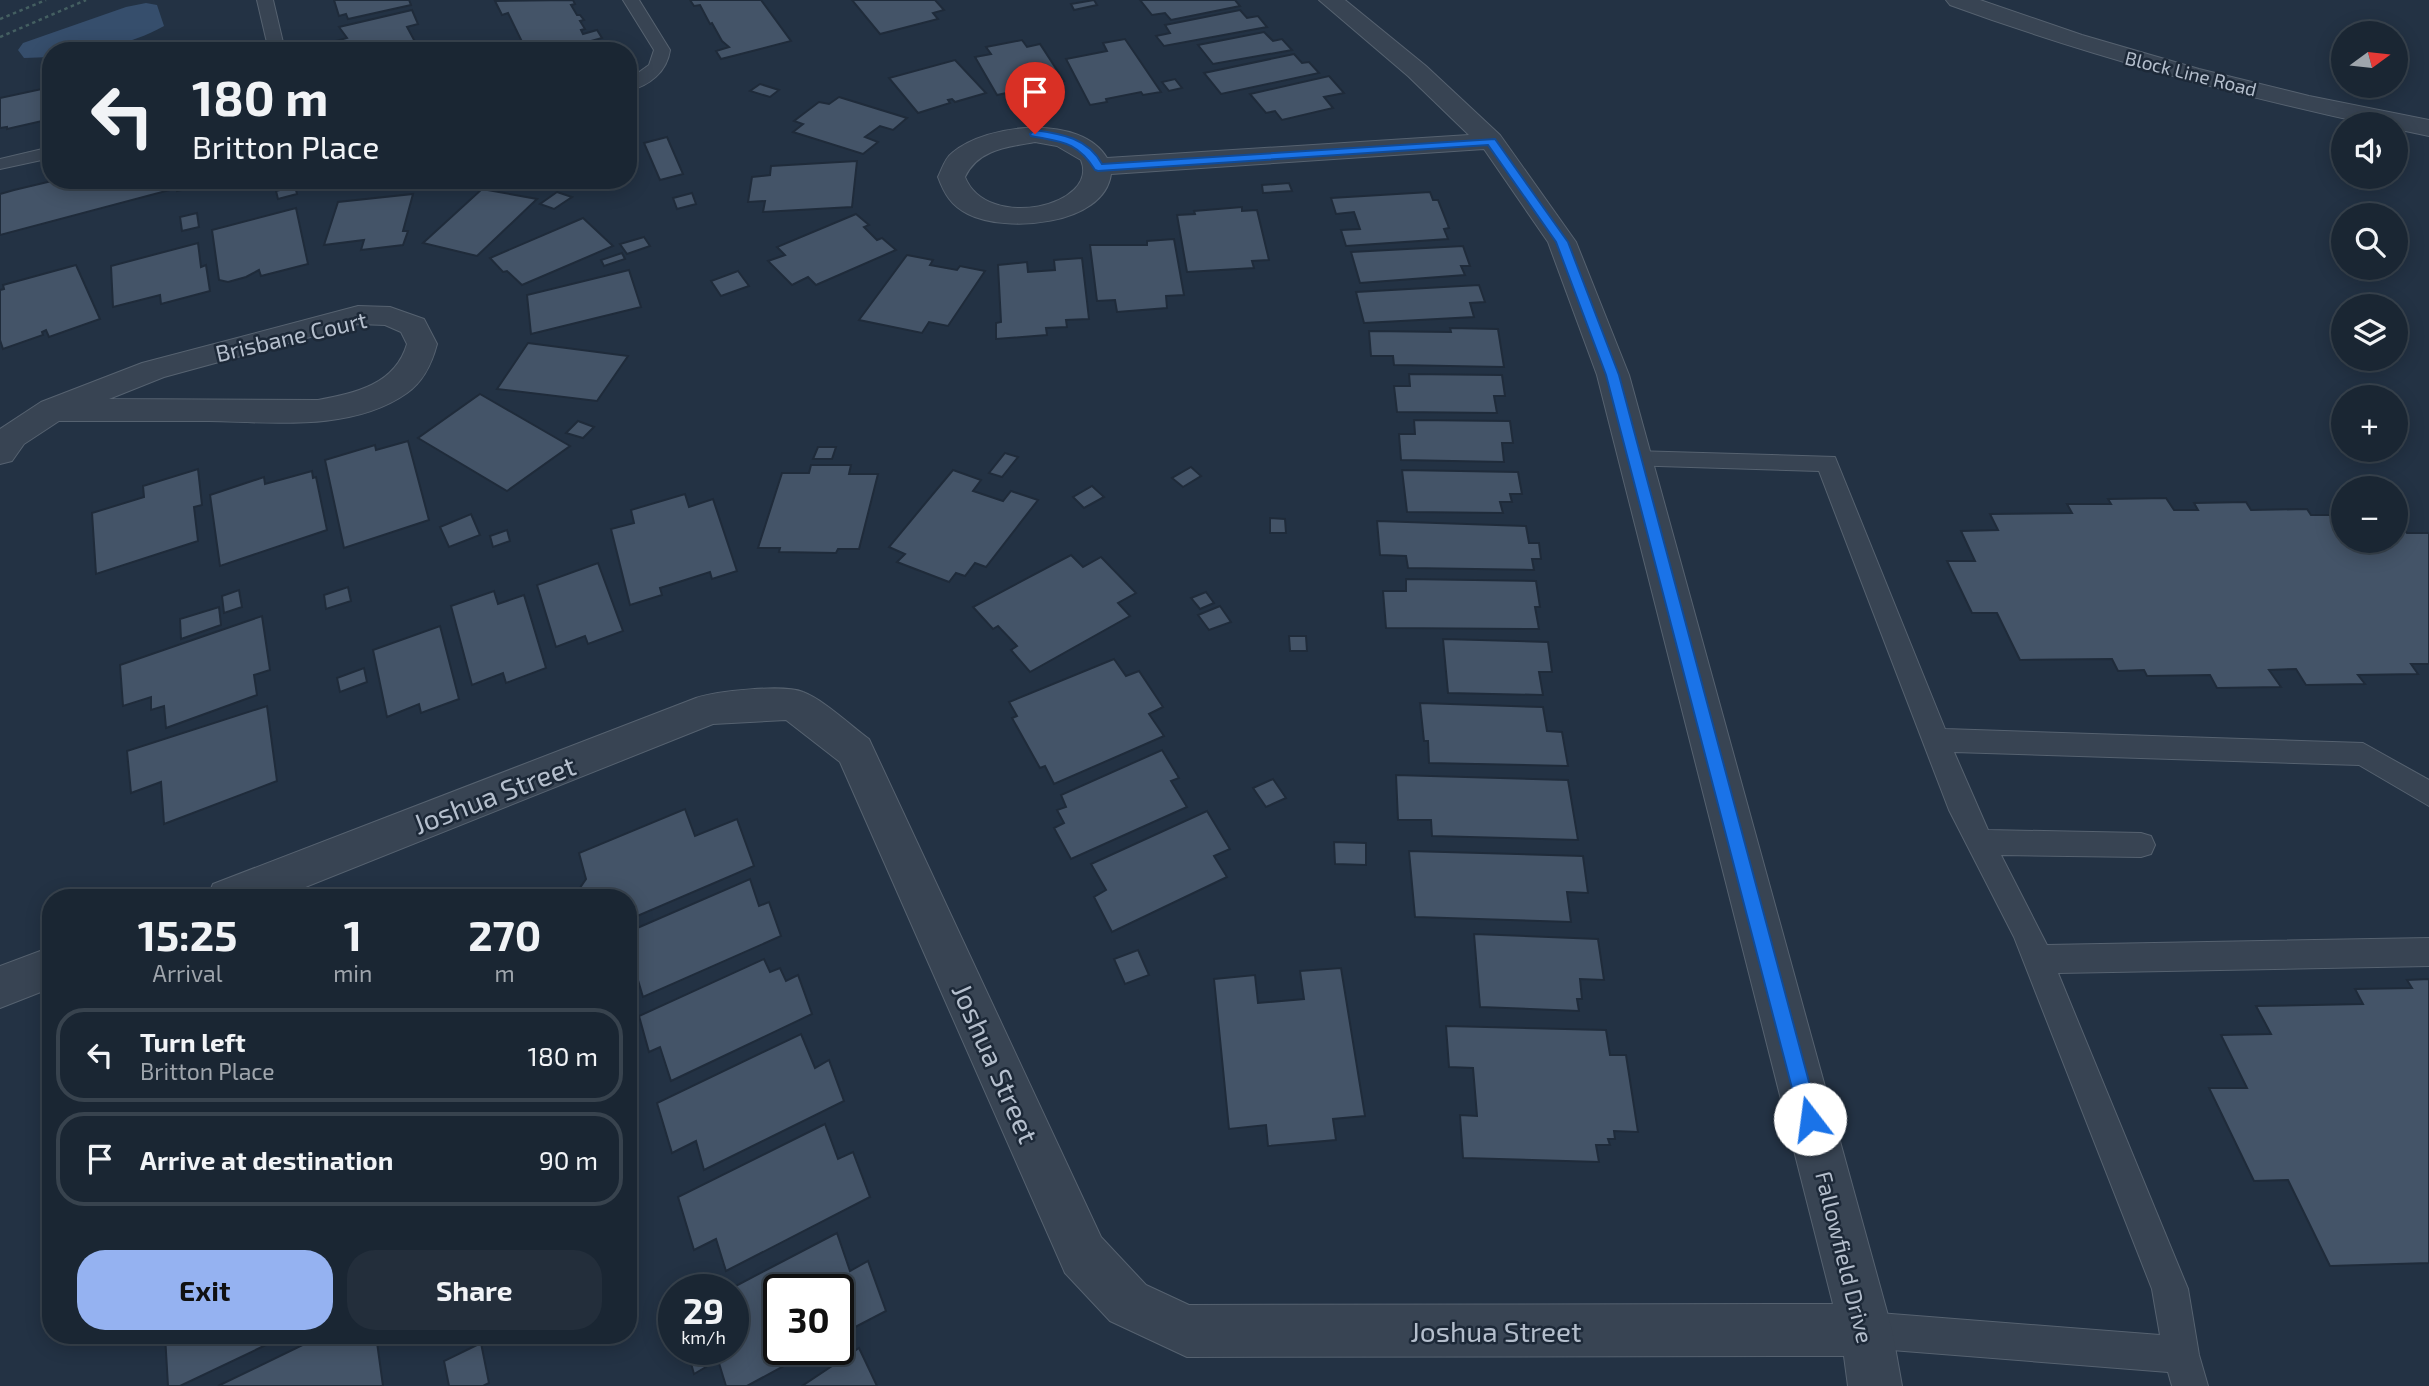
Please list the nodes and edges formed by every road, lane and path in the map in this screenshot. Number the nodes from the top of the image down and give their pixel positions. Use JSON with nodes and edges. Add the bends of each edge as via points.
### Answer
{"nodes":[{"id":1,"x":46,"y":0,"type":"edge"},
{"id":2,"x":86,"y":0,"type":"edge"},
{"id":3,"x":265,"y":0,"type":"edge"},
{"id":4,"x":631,"y":0,"type":"edge"},
{"id":5,"x":1331,"y":0,"type":"edge"},
{"id":6,"x":1958,"y":0,"type":"edge"},
{"id":7,"x":2020,"y":0,"type":"edge"},
{"id":8,"x":0,"y":19,"type":"edge"},
{"id":9,"x":0,"y":37,"type":"edge"},
{"id":10,"x":275,"y":42,"type":"edge"},
{"id":11,"x":637,"y":83,"type":"edge"},
{"id":12,"x":2416,"y":102,"type":"dead end"},
{"id":13,"x":2429,"y":128,"type":"edge"},
{"id":14,"x":1491,"y":141,"type":"junction"},
{"id":15,"x":42,"y":154,"type":"edge"},
{"id":16,"x":0,"y":164,"type":"edge"},
{"id":17,"x":1098,"y":167,"type":"junction"},
{"id":18,"x":52,"y":410,"type":"junction"},
{"id":19,"x":0,"y":453,"type":"edge"},
{"id":20,"x":1634,"y":459,"type":"junction"},
{"id":21,"x":1935,"y":740,"type":"junction"},
{"id":22,"x":2429,"y":794,"type":"edge"},
{"id":23,"x":1980,"y":842,"type":"junction"},
{"id":24,"x":2141,"y":845,"type":"dead end"},
{"id":25,"x":251,"y":889,"type":"edge"},
{"id":26,"x":2429,"y":952,"type":"edge"},
{"id":27,"x":2038,"y":960,"type":"junction"},
{"id":28,"x":42,"y":970,"type":"edge"},
{"id":29,"x":0,"y":986,"type":"edge"},
{"id":30,"x":1866,"y":1330,"type":"junction"},
{"id":31,"x":2185,"y":1371,"type":"edge"},
{"id":32,"x":1875,"y":1386,"type":"edge"}],
"edges":[{"from":1,"to":8,"type":"path"},
{"from":2,"to":9,"type":"path"},
{"from":3,"to":10,"type":"lane"},
{"from":4,"to":11,"type":"lane","via":[[662,50],[657,66]]},
{"from":5,"to":14,"type":"street","name":"Fallowfield Drive","via":[[1417,71]]},
{"from":6,"to":13,"type":"street","name":"Block Line Road","via":[[2114,54]]},
{"from":7,"to":12,"type":"street","name":"Block Line Road","via":[[2223,61]]},
{"from":14,"to":17,"type":"street"},
{"from":14,"to":20,"type":"street","name":"Fallowfield Drive","via":[[1562,242],[1613,375]]},
{"from":15,"to":16,"type":"lane"},
{"from":17,"to":17,"type":"street","via":[[1091,154],[1059,137],[1003,137],[963,155],[956,162],[951,184],[959,198],[978,210],[1031,216],[1082,199],[1095,186]]},
{"from":18,"to":18,"type":"street","name":"Brisbane Court","via":[[317,411],[356,404],[391,388],[414,366],[422,344],[413,326],[390,316],[358,315],[153,370]]},
{"from":18,"to":19,"type":"street","name":"Brisbane Court","via":[[12,436]]},
{"from":20,"to":21,"type":"lane","via":[[1827,463]]},
{"from":20,"to":30,"type":"street","name":"Fallowfield Drive"},
{"from":21,"to":22,"type":"lane","via":[[2363,754]]},
{"from":21,"to":23,"type":"lane"},
{"from":23,"to":24,"type":"lane"},
{"from":23,"to":27,"type":"lane"},
{"from":25,"to":30,"type":"street","name":"Joshua Street","via":[[710,709],[793,704],[855,751],[1083,1255],[1128,1303],[1187,1331]]},
{"from":26,"to":27,"type":"lane"},
{"from":27,"to":31,"type":"lane","via":[[2170,1289]]},
{"from":28,"to":29,"type":"street"},
{"from":30,"to":31,"type":"lane"},
{"from":30,"to":32,"type":"street","name":"Fallowfield Drive"}]}
